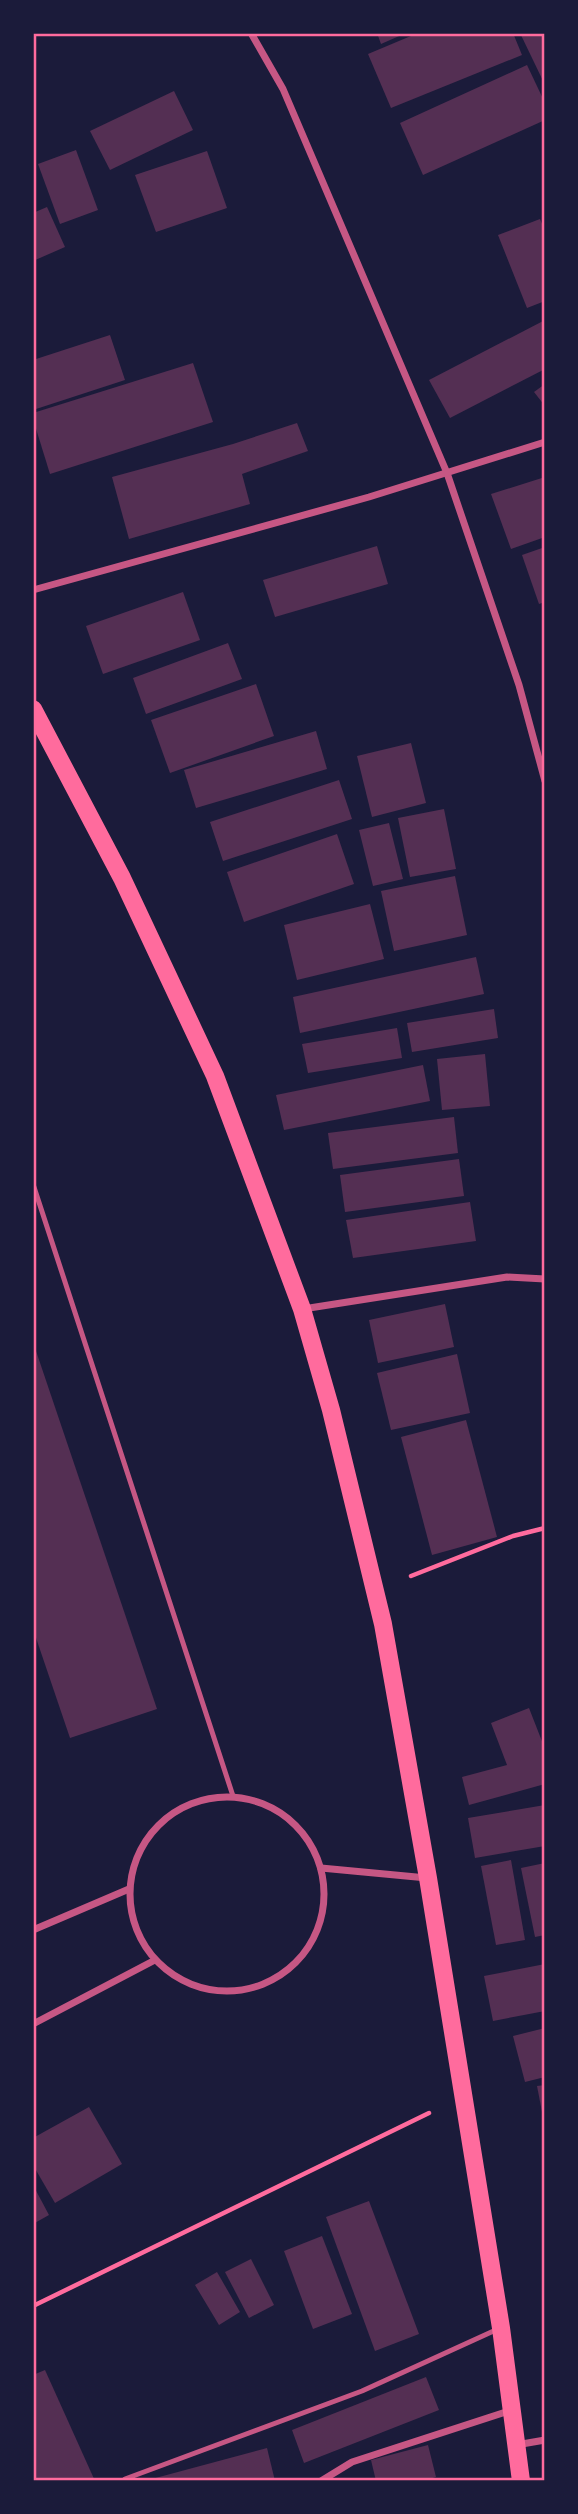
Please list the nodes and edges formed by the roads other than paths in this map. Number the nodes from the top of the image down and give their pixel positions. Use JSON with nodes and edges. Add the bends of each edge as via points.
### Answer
{"nodes":[{"id":1,"x":251,"y":33,"type":"edge"},
{"id":2,"x":545,"y":442,"type":"edge"},
{"id":3,"x":446,"y":473,"type":"junction"},
{"id":4,"x":33,"y":590,"type":"edge"},
{"id":5,"x":33,"y":709,"type":"edge"},
{"id":6,"x":545,"y":781,"type":"edge"},
{"id":7,"x":33,"y":1184,"type":"edge"},
{"id":8,"x":545,"y":1279,"type":"edge"},
{"id":9,"x":302,"y":1309,"type":"junction"},
{"id":10,"x":233,"y":1796,"type":"junction"},
{"id":11,"x":321,"y":1868,"type":"junction"},
{"id":12,"x":428,"y":1878,"type":"junction"},
{"id":13,"x":130,"y":1889,"type":"junction"},
{"id":14,"x":33,"y":1930,"type":"edge"},
{"id":15,"x":155,"y":1960,"type":"junction"},
{"id":16,"x":33,"y":2024,"type":"edge"},
{"id":17,"x":501,"y":2328,"type":"junction"},
{"id":18,"x":512,"y":2409,"type":"junction"},
{"id":19,"x":545,"y":2440,"type":"edge"},
{"id":20,"x":516,"y":2445,"type":"junction"},
{"id":21,"x":125,"y":2479,"type":"edge"},
{"id":22,"x":321,"y":2481,"type":"edge"},
{"id":23,"x":521,"y":2481,"type":"edge"}],
"edges":[{"from":1,"to":3,"type":"street","via":[[283,89]]},
{"from":2,"to":3,"type":"street"},
{"from":3,"to":4,"type":"street"},
{"from":3,"to":6,"type":"street","via":[[519,685]]},
{"from":5,"to":9,"type":"main road","via":[[122,878],[215,1076]]},
{"from":7,"to":10,"type":"lane"},
{"from":8,"to":9,"type":"street","via":[[507,1277]]},
{"from":9,"to":12,"type":"main road","via":[[383,1624]]},
{"from":10,"to":11,"type":"street","via":[[263,1802],[289,1818],[309,1840]]},
{"from":10,"to":13,"type":"street","via":[[195,1801],[162,1820],[139,1851]]},
{"from":11,"to":12,"type":"street"},
{"from":11,"to":15,"type":"street","via":[[324,1905],[313,1941],[290,1970],[258,1987],[220,1992],[185,1982]]},
{"from":12,"to":17,"type":"main road"},
{"from":13,"to":14,"type":"street"},
{"from":13,"to":15,"type":"street","via":[[135,1927]]},
{"from":15,"to":16,"type":"street"},
{"from":17,"to":18,"type":"main road"},
{"from":17,"to":21,"type":"lane","via":[[362,2391]]},
{"from":18,"to":20,"type":"main road"},
{"from":18,"to":22,"type":"street","via":[[352,2462]]},
{"from":19,"to":20,"type":"street"},
{"from":20,"to":23,"type":"main road"}]}
